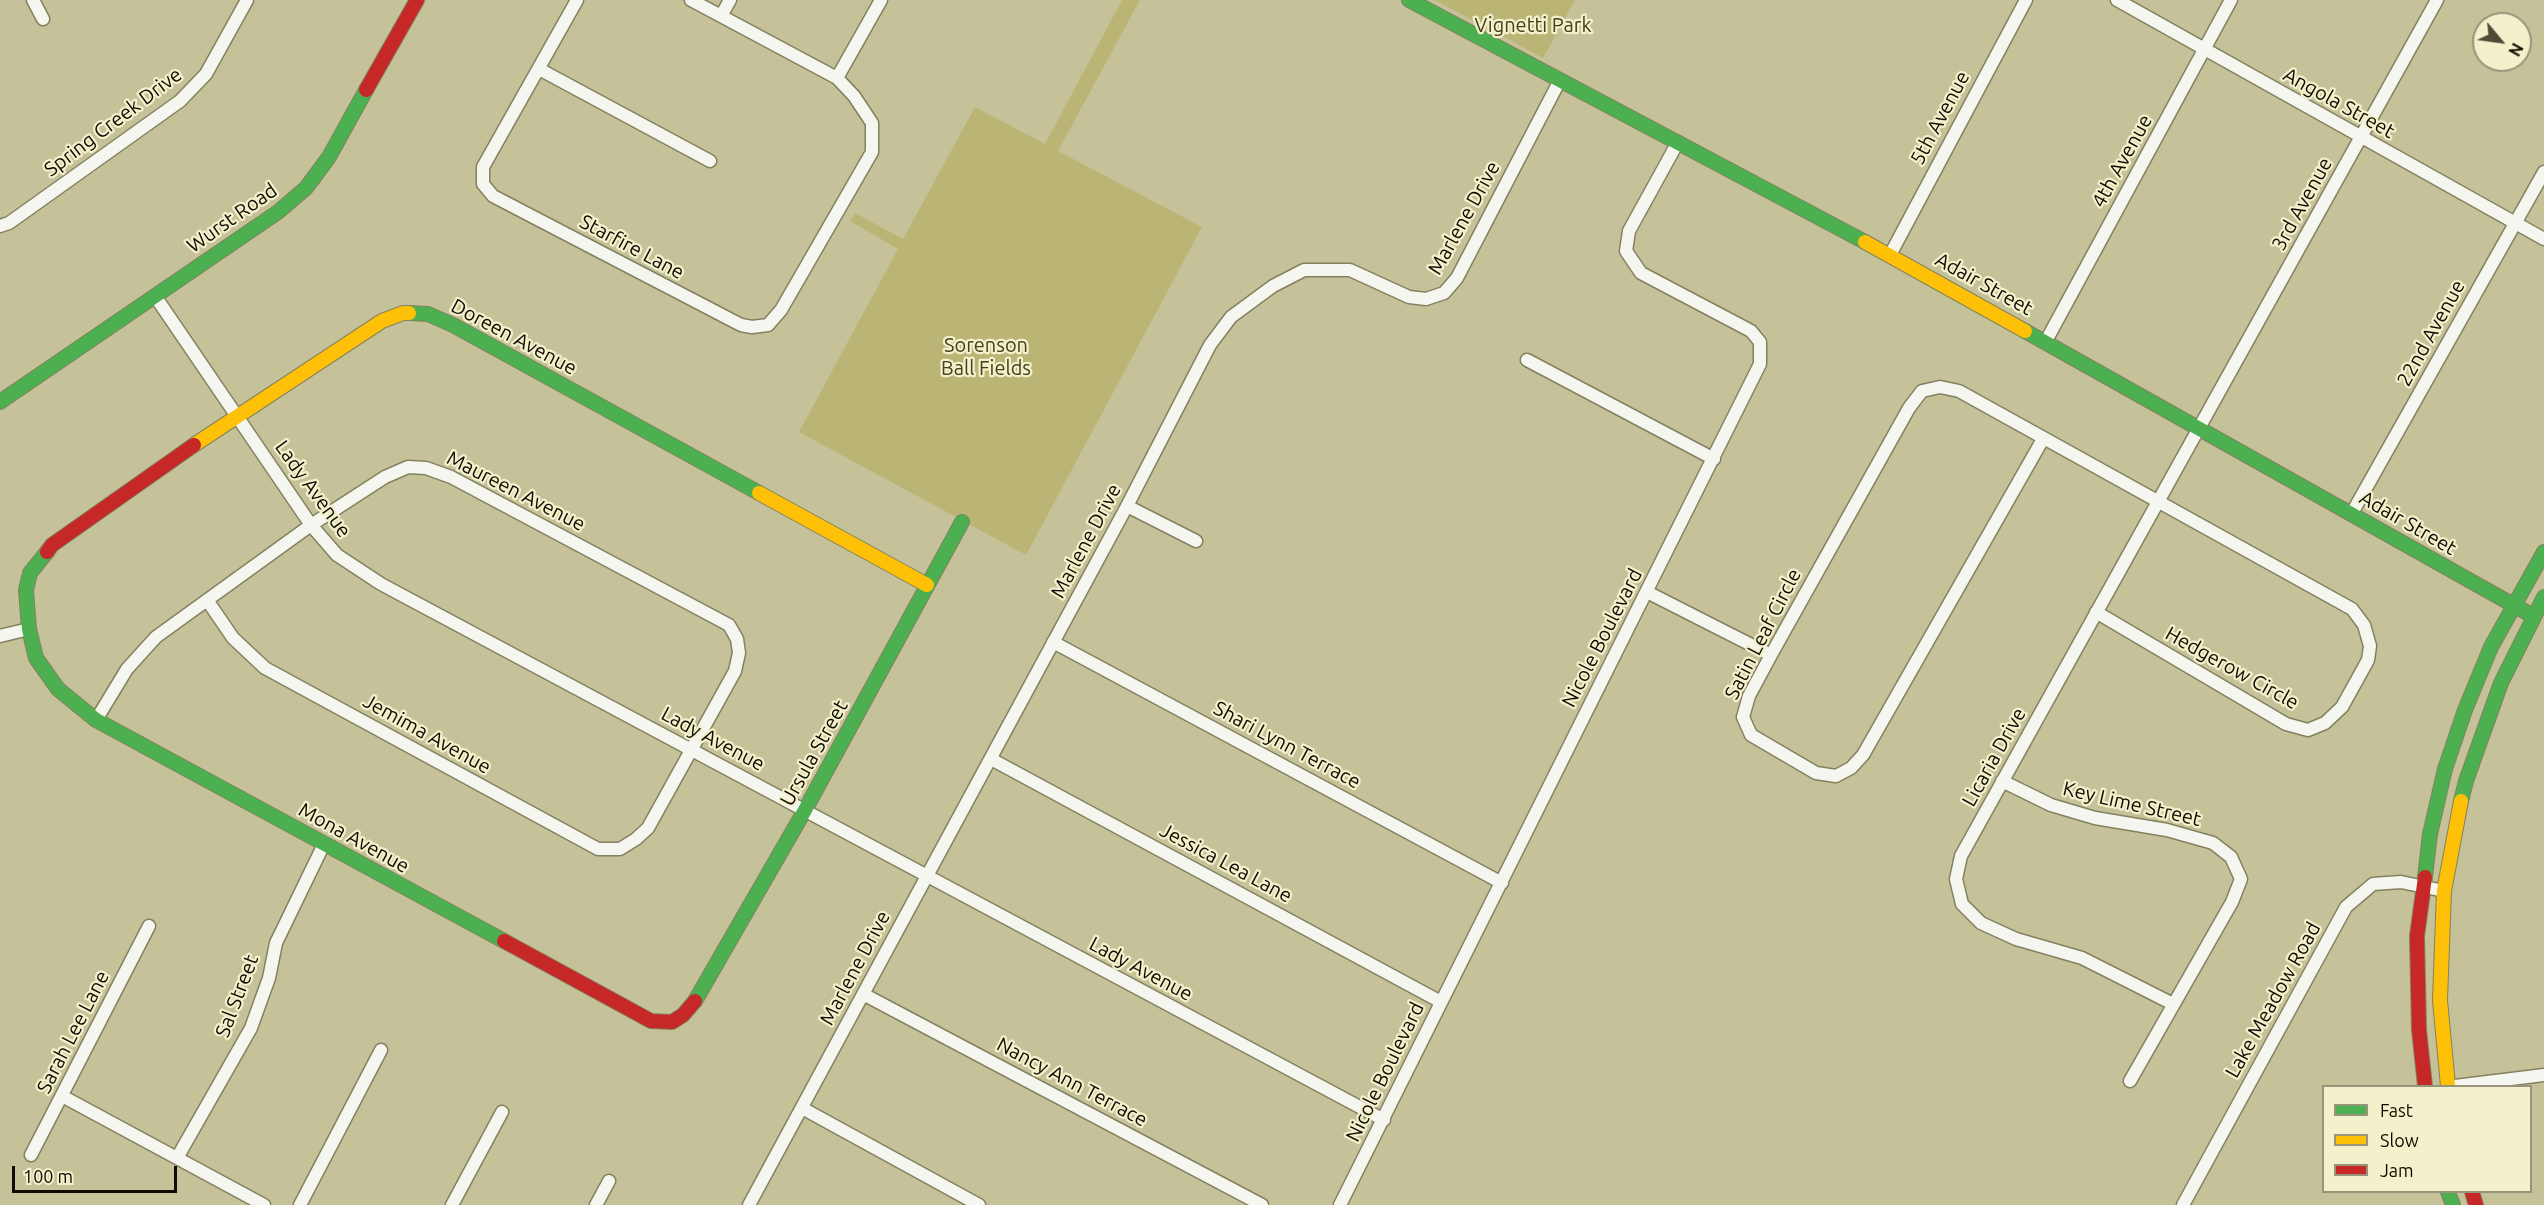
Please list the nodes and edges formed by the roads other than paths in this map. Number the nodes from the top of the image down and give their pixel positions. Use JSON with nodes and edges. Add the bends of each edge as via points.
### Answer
{"nodes":[{"id":1,"x":33,"y":0,"type":"edge"},
{"id":2,"x":248,"y":0,"type":"edge"},
{"id":3,"x":417,"y":0,"type":"edge"},
{"id":4,"x":577,"y":0,"type":"edge"},
{"id":5,"x":691,"y":0,"type":"edge"},
{"id":6,"x":730,"y":0,"type":"edge"},
{"id":7,"x":881,"y":0,"type":"edge"},
{"id":8,"x":1409,"y":0,"type":"edge"},
{"id":9,"x":2026,"y":0,"type":"edge"},
{"id":10,"x":2116,"y":0,"type":"edge"},
{"id":11,"x":2231,"y":0,"type":"edge"},
{"id":12,"x":2437,"y":0,"type":"edge"},
{"id":13,"x":721,"y":16,"type":"junction"},
{"id":14,"x":43,"y":19,"type":"dead end"},
{"id":15,"x":2205,"y":49,"type":"junction"},
{"id":16,"x":539,"y":69,"type":"junction"},
{"id":17,"x":837,"y":78,"type":"junction"},
{"id":18,"x":1560,"y":80,"type":"junction"},
{"id":19,"x":2361,"y":138,"type":"junction"},
{"id":20,"x":1678,"y":142,"type":"junction"},
{"id":21,"x":710,"y":161,"type":"dead end"},
{"id":22,"x":2544,"y":172,"type":"edge"},
{"id":23,"x":2515,"y":222,"type":"junction"},
{"id":24,"x":0,"y":226,"type":"edge"},
{"id":25,"x":2544,"y":238,"type":"edge"},
{"id":26,"x":1890,"y":255,"type":"junction"},
{"id":27,"x":155,"y":296,"type":"junction"},
{"id":28,"x":2046,"y":341,"type":"junction"},
{"id":29,"x":1527,"y":360,"type":"dead end"},
{"id":30,"x":0,"y":402,"type":"edge"},
{"id":31,"x":236,"y":415,"type":"junction"},
{"id":32,"x":2200,"y":427,"type":"junction"},
{"id":33,"x":2043,"y":439,"type":"junction"},
{"id":34,"x":1714,"y":459,"type":"junction"},
{"id":35,"x":2158,"y":501,"type":"junction"},
{"id":36,"x":1127,"y":506,"type":"junction"},
{"id":37,"x":2352,"y":513,"type":"junction"},
{"id":38,"x":962,"y":522,"type":"dead end"},
{"id":39,"x":311,"y":525,"type":"junction"},
{"id":40,"x":1196,"y":542,"type":"dead end"},
{"id":41,"x":2544,"y":552,"type":"edge"},
{"id":42,"x":927,"y":585,"type":"junction"},
{"id":43,"x":1647,"y":592,"type":"junction"},
{"id":44,"x":2544,"y":597,"type":"edge"},
{"id":45,"x":207,"y":600,"type":"junction"},
{"id":46,"x":2513,"y":607,"type":"junction"},
{"id":47,"x":2096,"y":612,"type":"junction"},
{"id":48,"x":2539,"y":619,"type":"edge"},
{"id":49,"x":29,"y":629,"type":"junction"},
{"id":50,"x":0,"y":636,"type":"edge"},
{"id":51,"x":1053,"y":642,"type":"junction"},
{"id":52,"x":1771,"y":655,"type":"junction"},
{"id":53,"x":96,"y":720,"type":"junction"},
{"id":54,"x":691,"y":750,"type":"junction"},
{"id":55,"x":991,"y":759,"type":"junction"},
{"id":56,"x":2002,"y":781,"type":"junction"},
{"id":57,"x":805,"y":810,"type":"junction"},
{"id":58,"x":324,"y":844,"type":"junction"},
{"id":59,"x":926,"y":877,"type":"junction"},
{"id":60,"x":1502,"y":883,"type":"junction"},
{"id":61,"x":2423,"y":886,"type":"junction"},
{"id":62,"x":2444,"y":891,"type":"junction"},
{"id":63,"x":149,"y":926,"type":"dead end"},
{"id":64,"x":863,"y":994,"type":"junction"},
{"id":65,"x":695,"y":1001,"type":"joint"},
{"id":66,"x":1441,"y":1002,"type":"junction"},
{"id":67,"x":2173,"y":1004,"type":"junction"},
{"id":68,"x":381,"y":1050,"type":"dead end"},
{"id":69,"x":2544,"y":1075,"type":"edge"},
{"id":70,"x":2130,"y":1081,"type":"dead end"},
{"id":71,"x":2425,"y":1085,"type":"edge"},
{"id":72,"x":2448,"y":1085,"type":"edge"},
{"id":73,"x":2463,"y":1085,"type":"edge"},
{"id":74,"x":62,"y":1096,"type":"junction"},
{"id":75,"x":802,"y":1108,"type":"junction"},
{"id":76,"x":502,"y":1112,"type":"dead end"},
{"id":77,"x":1384,"y":1120,"type":"junction"},
{"id":78,"x":31,"y":1155,"type":"dead end"},
{"id":79,"x":177,"y":1158,"type":"junction"},
{"id":80,"x":609,"y":1181,"type":"dead end"},
{"id":81,"x":264,"y":1205,"type":"edge"},
{"id":82,"x":300,"y":1205,"type":"edge"},
{"id":83,"x":452,"y":1205,"type":"edge"},
{"id":84,"x":596,"y":1205,"type":"edge"},
{"id":85,"x":749,"y":1205,"type":"edge"},
{"id":86,"x":979,"y":1205,"type":"edge"},
{"id":87,"x":1262,"y":1205,"type":"edge"},
{"id":88,"x":1340,"y":1205,"type":"edge"},
{"id":89,"x":2183,"y":1205,"type":"edge"}],
"edges":[{"from":1,"to":14,"type":"street"},
{"from":2,"to":24,"type":"street","name":"Spring Creek Drive","via":[[206,74],[180,101]]},
{"from":3,"to":27,"type":"street","name":"Wurst Road","via":[[329,157],[306,188],[278,212]]},
{"from":4,"to":16,"type":"street"},
{"from":5,"to":13,"type":"street"},
{"from":6,"to":13,"type":"street"},
{"from":7,"to":17,"type":"street"},
{"from":8,"to":18,"type":"street","name":"Adair Street"},
{"from":9,"to":26,"type":"street","name":"5th Avenue"},
{"from":10,"to":15,"type":"street","name":"Angola Street"},
{"from":11,"to":15,"type":"street","name":"4th Avenue"},
{"from":12,"to":19,"type":"street","name":"3rd Avenue"},
{"from":13,"to":17,"type":"street"},
{"from":15,"to":19,"type":"street","name":"Angola Street"},
{"from":15,"to":28,"type":"street","name":"4th Avenue"},
{"from":16,"to":17,"type":"street","name":"Starfire Lane","via":[[483,167],[483,184],[493,196],[741,325],[752,327],[768,325],[781,309],[872,152],[872,123]]},
{"from":16,"to":21,"type":"street"},
{"from":18,"to":20,"type":"street","name":"Adair Street"},
{"from":18,"to":36,"type":"street","name":"Marlene Drive","via":[[1457,278],[1444,293],[1425,299],[1409,297],[1350,270],[1304,270],[1273,286],[1231,317],[1210,345]]},
{"from":19,"to":23,"type":"street","name":"Angola Street"},
{"from":19,"to":32,"type":"street","name":"3rd Avenue"},
{"from":20,"to":26,"type":"street","name":"Adair Street"},
{"from":20,"to":34,"type":"street","name":"Nicole Boulevard","via":[[1629,231],[1626,251],[1641,273],[1751,331],[1760,342],[1760,364]]},
{"from":22,"to":23,"type":"street","name":"22nd Avenue"},
{"from":23,"to":25,"type":"street","name":"Angola Street"},
{"from":23,"to":37,"type":"street","name":"22nd Avenue"},
{"from":26,"to":28,"type":"street","name":"Adair Street"},
{"from":27,"to":30,"type":"street","name":"Wurst Road"},
{"from":27,"to":31,"type":"street","name":"Lady Avenue"},
{"from":28,"to":32,"type":"street","name":"Adair Street"},
{"from":29,"to":34,"type":"street"},
{"from":31,"to":39,"type":"street","name":"Lady Avenue"},
{"from":31,"to":42,"type":"street","name":"Doreen Avenue","via":[[382,321],[403,314],[428,314]]},
{"from":31,"to":49,"type":"street","name":"Doreen Avenue","via":[[52,545],[30,573],[26,590]]},
{"from":32,"to":35,"type":"street","name":"Licaria Drive"},
{"from":32,"to":37,"type":"street","name":"Adair Street"},
{"from":33,"to":35,"type":"street"},
{"from":33,"to":52,"type":"street","name":"Satin Leaf Circle","via":[[1959,391],[1940,387],[1922,391]]},
{"from":33,"to":52,"type":"street","name":"Satin Leaf Circle","via":[[1863,755],[1851,768],[1836,776],[1816,773],[1751,735],[1743,717],[1749,696]]},
{"from":34,"to":43,"type":"street","name":"Nicole Boulevard"},
{"from":35,"to":47,"type":"street","name":"Licaria Drive"},
{"from":35,"to":47,"type":"street","name":"Hedgerow Circle","via":[[2352,609],[2364,625],[2370,645],[2368,660],[2342,707],[2325,723],[2308,730],[2286,724]]},
{"from":36,"to":40,"type":"street"},
{"from":36,"to":51,"type":"street","name":"Marlene Drive"},
{"from":37,"to":46,"type":"street","name":"Adair Street"},
{"from":38,"to":42,"type":"street","name":"Ursula Street"},
{"from":39,"to":45,"type":"street","name":"Maureen Avenue"},
{"from":39,"to":54,"type":"street","name":"Lady Avenue","via":[[337,555],[381,584]]},
{"from":39,"to":54,"type":"street","name":"Maureen Avenue","via":[[385,477],[408,467],[426,468],[451,477],[729,625],[738,646],[735,671]]},
{"from":41,"to":46,"type":"street"},
{"from":42,"to":57,"type":"street","name":"Ursula Street"},
{"from":43,"to":52,"type":"street"},
{"from":43,"to":60,"type":"street","name":"Nicole Boulevard"},
{"from":44,"to":48,"type":"street"},
{"from":45,"to":53,"type":"street","name":"Maureen Avenue","via":[[156,638],[128,669]]},
{"from":45,"to":54,"type":"street","name":"Jemima Avenue","via":[[233,638],[265,668],[598,849],[620,849],[648,828]]},
{"from":46,"to":48,"type":"street","name":"Adair Street"},
{"from":46,"to":61,"type":"street","via":[[2482,668],[2445,769]]},
{"from":47,"to":56,"type":"street","name":"Licaria Drive"},
{"from":48,"to":62,"type":"street","via":[[2501,683],[2466,782]]},
{"from":49,"to":50,"type":"street"},
{"from":49,"to":53,"type":"street","name":"Mona Avenue","via":[[36,658],[58,689]]},
{"from":51,"to":55,"type":"street","name":"Marlene Drive"},
{"from":51,"to":60,"type":"street","name":"Shari Lynn Terrace"},
{"from":53,"to":58,"type":"street","name":"Mona Avenue"},
{"from":54,"to":57,"type":"street","name":"Lady Avenue"},
{"from":55,"to":59,"type":"street","name":"Marlene Drive"},
{"from":55,"to":66,"type":"street","name":"Jessica Lea Lane"},
{"from":56,"to":67,"type":"street","name":"Licaria Drive","via":[[1961,856],[1956,879],[1962,904],[1998,931],[2082,958]]},
{"from":56,"to":67,"type":"street","name":"Key Lime Street","via":[[2050,805],[2213,843],[2231,857],[2241,879],[2232,902]]},
{"from":57,"to":59,"type":"street","name":"Lady Avenue"},
{"from":57,"to":65,"type":"street","name":"Ursula Street"},
{"from":58,"to":65,"type":"street","name":"Mona Avenue","via":[[651,1021],[672,1022]]},
{"from":58,"to":79,"type":"street","name":"Sal Street","via":[[276,943],[269,978],[251,1028]]},
{"from":59,"to":64,"type":"street","name":"Marlene Drive"},
{"from":59,"to":77,"type":"street","name":"Lady Avenue"},
{"from":60,"to":66,"type":"street","name":"Nicole Boulevard"},
{"from":61,"to":62,"type":"street","name":"Lake Meadow Road"},
{"from":61,"to":71,"type":"street","via":[[2417,936]]},
{"from":61,"to":89,"type":"street","name":"Lake Meadow Road","via":[[2401,882],[2373,884],[2346,907]]},
{"from":62,"to":72,"type":"street","via":[[2440,1000]]},
{"from":63,"to":74,"type":"street","name":"Sarah Lee Lane"},
{"from":64,"to":75,"type":"street","name":"Marlene Drive"},
{"from":64,"to":87,"type":"street","name":"Nancy Ann Terrace"},
{"from":66,"to":77,"type":"street","name":"Nicole Boulevard"},
{"from":67,"to":70,"type":"street","name":"Key Lime Street"},
{"from":68,"to":82,"type":"street"},
{"from":69,"to":73,"type":"street"},
{"from":74,"to":78,"type":"street","name":"Sarah Lee Lane"},
{"from":74,"to":79,"type":"street"},
{"from":75,"to":85,"type":"street","name":"Marlene Drive"},
{"from":75,"to":86,"type":"street"},
{"from":76,"to":83,"type":"street"},
{"from":77,"to":88,"type":"street","name":"Nicole Boulevard"},
{"from":79,"to":81,"type":"street"},
{"from":80,"to":84,"type":"street"}]}
